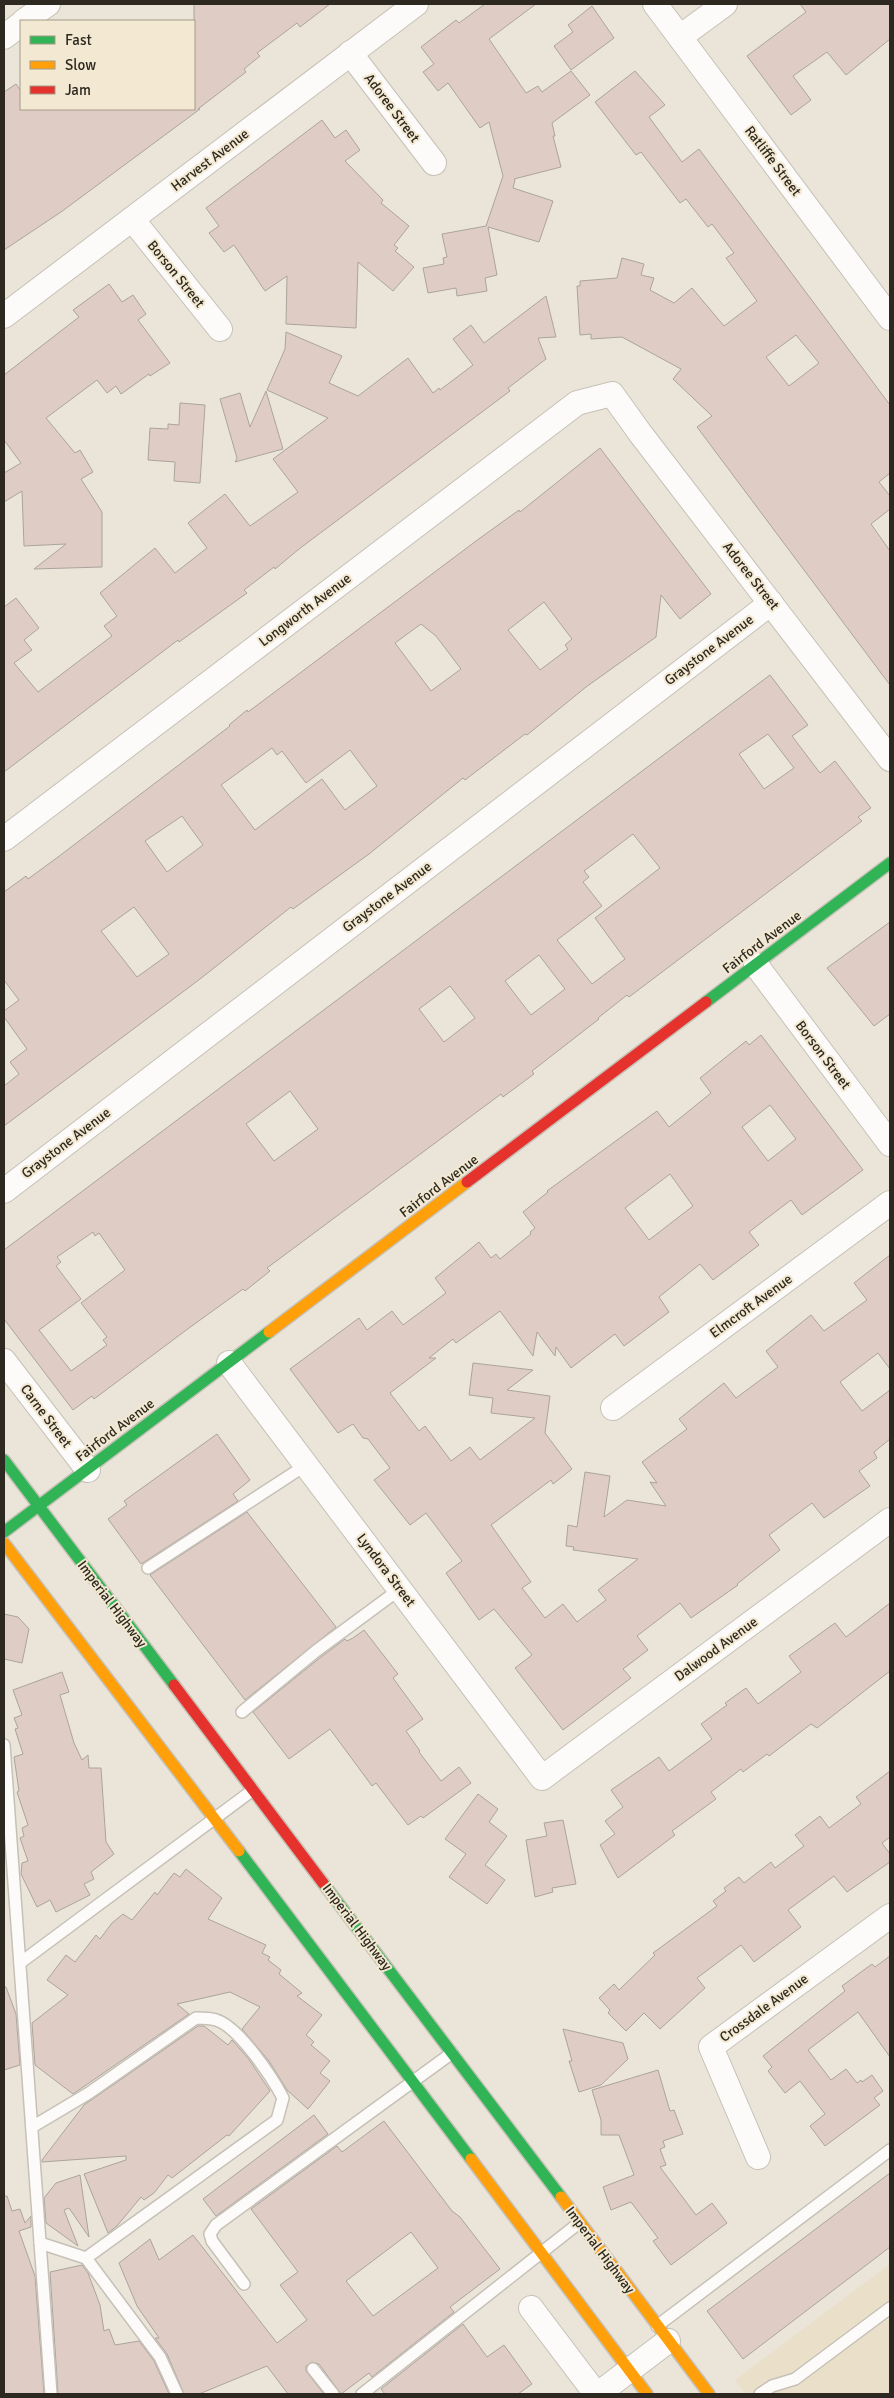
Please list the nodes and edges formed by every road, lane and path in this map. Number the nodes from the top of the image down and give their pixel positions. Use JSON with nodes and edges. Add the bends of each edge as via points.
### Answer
{"nodes":[{"id":1,"x":48,"y":4,"type":"edge"},
{"id":2,"x":416,"y":4,"type":"edge"},
{"id":3,"x":655,"y":4,"type":"edge"},
{"id":4,"x":725,"y":4,"type":"edge"},
{"id":5,"x":25,"y":20,"type":"edge"},
{"id":6,"x":20,"y":25,"type":"edge"},
{"id":7,"x":4,"y":37,"type":"edge"},
{"id":8,"x":680,"y":37,"type":"junction"},
{"id":9,"x":350,"y":53,"type":"junction"},
{"id":10,"x":434,"y":163,"type":"dead end"},
{"id":11,"x":132,"y":219,"type":"junction"},
{"id":12,"x":4,"y":316,"type":"edge"},
{"id":13,"x":890,"y":318,"type":"edge"},
{"id":14,"x":220,"y":329,"type":"dead end"},
{"id":15,"x":612,"y":394,"type":"joint"},
{"id":16,"x":771,"y":603,"type":"junction"},
{"id":17,"x":890,"y":759,"type":"edge"},
{"id":18,"x":4,"y":839,"type":"edge"},
{"id":19,"x":890,"y":863,"type":"edge"},
{"id":20,"x":756,"y":965,"type":"junction"},
{"id":21,"x":890,"y":1144,"type":"edge"},
{"id":22,"x":4,"y":1191,"type":"edge"},
{"id":23,"x":890,"y":1203,"type":"edge"},
{"id":24,"x":4,"y":1361,"type":"edge"},
{"id":25,"x":229,"y":1363,"type":"junction"},
{"id":26,"x":613,"y":1408,"type":"dead end"},
{"id":27,"x":4,"y":1460,"type":"edge"},
{"id":28,"x":306,"y":1466,"type":"junction"},
{"id":29,"x":88,"y":1470,"type":"junction"},
{"id":30,"x":39,"y":1507,"type":"junction"},
{"id":31,"x":890,"y":1520,"type":"edge"},
{"id":32,"x":4,"y":1532,"type":"edge"},
{"id":33,"x":4,"y":1543,"type":"edge"},
{"id":34,"x":148,"y":1568,"type":"dead end"},
{"id":35,"x":400,"y":1589,"type":"junction"},
{"id":36,"x":242,"y":1712,"type":"dead end"},
{"id":37,"x":4,"y":1745,"type":"edge"},
{"id":38,"x":542,"y":1778,"type":"joint"},
{"id":39,"x":253,"y":1790,"type":"junction"},
{"id":40,"x":215,"y":1819,"type":"junction"},
{"id":41,"x":890,"y":1916,"type":"edge"},
{"id":42,"x":20,"y":1963,"type":"junction"},
{"id":43,"x":452,"y":2053,"type":"junction"},
{"id":44,"x":413,"y":2083,"type":"junction"},
{"id":45,"x":32,"y":2127,"type":"junction"},
{"id":46,"x":890,"y":2150,"type":"edge"},
{"id":47,"x":758,"y":2157,"type":"dead end"},
{"id":48,"x":579,"y":2223,"type":"junction"},
{"id":49,"x":40,"y":2243,"type":"junction"},
{"id":50,"x":541,"y":2252,"type":"junction"},
{"id":51,"x":86,"y":2258,"type":"junction"},
{"id":52,"x":244,"y":2284,"type":"dead end"},
{"id":53,"x":531,"y":2308,"type":"dead end"},
{"id":54,"x":890,"y":2308,"type":"edge"},
{"id":55,"x":663,"y":2333,"type":"junction"},
{"id":56,"x":313,"y":2369,"type":"dead end"},
{"id":57,"x":629,"y":2370,"type":"junction"},
{"id":58,"x":51,"y":2394,"type":"edge"},
{"id":59,"x":177,"y":2394,"type":"edge"},
{"id":60,"x":333,"y":2394,"type":"edge"},
{"id":61,"x":362,"y":2394,"type":"edge"},
{"id":62,"x":597,"y":2394,"type":"edge"},
{"id":63,"x":647,"y":2394,"type":"edge"},
{"id":64,"x":709,"y":2394,"type":"edge"},
{"id":65,"x":760,"y":2394,"type":"edge"}],
"edges":[{"from":1,"to":5,"type":"street"},
{"from":2,"to":9,"type":"street","name":"Harvest Avenue"},
{"from":3,"to":8,"type":"street","name":"Ratliffe Street"},
{"from":4,"to":8,"type":"street"},
{"from":6,"to":7,"type":"street"},
{"from":8,"to":13,"type":"street","name":"Ratliffe Street"},
{"from":9,"to":10,"type":"street","name":"Adoree Street"},
{"from":9,"to":11,"type":"street","name":"Harvest Avenue"},
{"from":11,"to":12,"type":"street","name":"Harvest Avenue"},
{"from":11,"to":14,"type":"street","name":"Borson Street"},
{"from":15,"to":16,"type":"street","name":"Adoree Street"},
{"from":15,"to":18,"type":"street","name":"Longworth Avenue","via":[[576,403]]},
{"from":16,"to":17,"type":"street","name":"Adoree Street"},
{"from":16,"to":22,"type":"street","name":"Graystone Avenue"},
{"from":19,"to":20,"type":"main road","name":"Fairford Avenue"},
{"from":20,"to":21,"type":"street","name":"Borson Street"},
{"from":20,"to":25,"type":"main road","name":"Fairford Avenue"},
{"from":23,"to":26,"type":"street","name":"Elmcroft Avenue"},
{"from":24,"to":29,"type":"street","name":"Carne Street"},
{"from":25,"to":28,"type":"street","name":"Lyndora Street"},
{"from":25,"to":29,"type":"main road","name":"Fairford Avenue"},
{"from":27,"to":30,"type":"main road","name":"Imperial Highway"},
{"from":28,"to":34,"type":"lane"},
{"from":28,"to":35,"type":"street","name":"Lyndora Street"},
{"from":29,"to":30,"type":"main road","name":"Fairford Avenue"},
{"from":30,"to":32,"type":"main road","name":"Fairford Avenue"},
{"from":30,"to":39,"type":"main road","name":"Imperial Highway"},
{"from":31,"to":38,"type":"street","name":"Dalwood Avenue"},
{"from":33,"to":40,"type":"main road"},
{"from":35,"to":36,"type":"lane","via":[[316,1651]]},
{"from":35,"to":38,"type":"street","name":"Lyndora Street"},
{"from":37,"to":42,"type":"lane"},
{"from":39,"to":40,"type":"lane"},
{"from":39,"to":43,"type":"main road","name":"Imperial Highway"},
{"from":40,"to":42,"type":"lane"},
{"from":40,"to":44,"type":"main road"},
{"from":41,"to":47,"type":"street","name":"Crossdale Avenue","via":[[711,2047]]},
{"from":42,"to":45,"type":"lane"},
{"from":43,"to":44,"type":"lane"},
{"from":43,"to":48,"type":"main road","name":"Imperial Highway"},
{"from":44,"to":50,"type":"main road"},
{"from":44,"to":52,"type":"lane","via":[[216,2225],[210,2234],[212,2241]]},
{"from":45,"to":49,"type":"lane"},
{"from":45,"to":51,"type":"lane","via":[[89,2093],[196,2018],[216,2020],[232,2029],[272,2078],[283,2098],[277,2120]]},
{"from":46,"to":55,"type":"lane"},
{"from":48,"to":50,"type":"lane"},
{"from":48,"to":55,"type":"main road","name":"Imperial Highway"},
{"from":49,"to":51,"type":"lane"},
{"from":49,"to":58,"type":"lane"},
{"from":50,"to":57,"type":"main road"},
{"from":50,"to":61,"type":"lane"},
{"from":51,"to":59,"type":"lane","via":[[160,2357]]},
{"from":53,"to":62,"type":"street"},
{"from":54,"to":65,"type":"lane","via":[[795,2379],[772,2386]]},
{"from":55,"to":57,"type":"street"},
{"from":55,"to":64,"type":"main road","name":"Imperial Highway"},
{"from":56,"to":60,"type":"lane"},
{"from":57,"to":62,"type":"street"},
{"from":57,"to":63,"type":"main road"}]}
